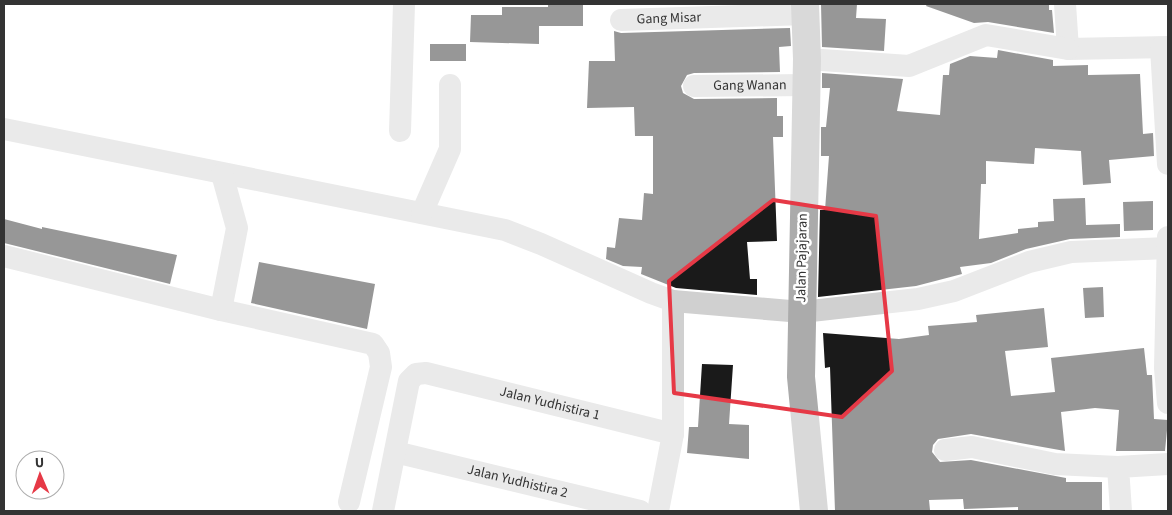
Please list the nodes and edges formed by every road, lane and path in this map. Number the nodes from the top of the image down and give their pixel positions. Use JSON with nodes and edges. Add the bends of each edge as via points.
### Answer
{"nodes":[{"id":1,"x":404,"y":4,"type":"edge"},
{"id":2,"x":1065,"y":4,"type":"edge"},
{"id":3,"x":805,"y":9,"type":"edge"},
{"id":4,"x":621,"y":20,"type":"dead end"},
{"id":5,"x":1165,"y":48,"type":"edge"},
{"id":6,"x":1068,"y":49,"type":"junction"},
{"id":7,"x":806,"y":72,"type":"junction"},
{"id":8,"x":450,"y":85,"type":"dead end"},
{"id":9,"x":694,"y":86,"type":"dead end"},
{"id":10,"x":4,"y":129,"type":"edge"},
{"id":11,"x":400,"y":131,"type":"dead end"},
{"id":12,"x":1168,"y":164,"type":"edge"},
{"id":13,"x":222,"y":174,"type":"junction"},
{"id":14,"x":422,"y":213,"type":"junction"},
{"id":15,"x":1168,"y":244,"type":"edge"},
{"id":16,"x":4,"y":256,"type":"edge"},
{"id":17,"x":673,"y":301,"type":"junction"},
{"id":18,"x":221,"y":310,"type":"junction"},
{"id":19,"x":802,"y":312,"type":"junction"},
{"id":20,"x":1166,"y":368,"type":"edge"},
{"id":21,"x":1168,"y":404,"type":"edge"},
{"id":22,"x":673,"y":434,"type":"junction"},
{"id":23,"x":945,"y":450,"type":"dead end"},
{"id":24,"x":395,"y":452,"type":"junction"},
{"id":25,"x":1168,"y":464,"type":"edge"},
{"id":26,"x":1118,"y":467,"type":"junction"},
{"id":27,"x":349,"y":502,"type":"dead end"},
{"id":28,"x":383,"y":511,"type":"edge"},
{"id":29,"x":640,"y":511,"type":"edge"},
{"id":30,"x":658,"y":511,"type":"edge"},
{"id":31,"x":814,"y":511,"type":"edge"},
{"id":32,"x":1121,"y":511,"type":"edge"}],
"edges":[{"from":1,"to":11,"type":"street"},
{"from":2,"to":6,"type":"street"},
{"from":3,"to":4,"type":"street","name":"Gang Misar"},
{"from":3,"to":7,"type":"main road","name":"Jalan Pajajaran"},
{"from":5,"to":6,"type":"street","name":"Gang Wanan"},
{"from":5,"to":12,"type":"street"},
{"from":6,"to":7,"type":"street","name":"Gang Wanan","via":[[986,35],[908,66]]},
{"from":7,"to":9,"type":"street","name":"Gang Wanan"},
{"from":7,"to":19,"type":"main road","name":"Jalan Pajajaran"},
{"from":8,"to":14,"type":"street","via":[[450,149]]},
{"from":10,"to":13,"type":"street"},
{"from":13,"to":14,"type":"street"},
{"from":13,"to":18,"type":"street","via":[[237,228]]},
{"from":14,"to":17,"type":"street","via":[[505,230]]},
{"from":15,"to":19,"type":"street","via":[[1071,252],[1029,262],[954,291],[918,299]]},
{"from":15,"to":20,"type":"street"},
{"from":16,"to":18,"type":"street"},
{"from":17,"to":19,"type":"street"},
{"from":17,"to":22,"type":"street"},
{"from":18,"to":27,"type":"street","via":[[373,344],[379,353],[381,367]]},
{"from":19,"to":31,"type":"main road","name":"Jalan Pajajaran","via":[[802,377]]},
{"from":20,"to":21,"type":"street"},
{"from":22,"to":24,"type":"street","name":"Jalan Yudhistira 1","via":[[426,373],[416,374],[409,381]]},
{"from":22,"to":30,"type":"street"},
{"from":23,"to":26,"type":"street","via":[[972,447],[1055,464]]},
{"from":24,"to":28,"type":"street"},
{"from":24,"to":29,"type":"street","name":"Jalan Yudhistira 2"},
{"from":25,"to":26,"type":"street"},
{"from":26,"to":32,"type":"street"}]}
